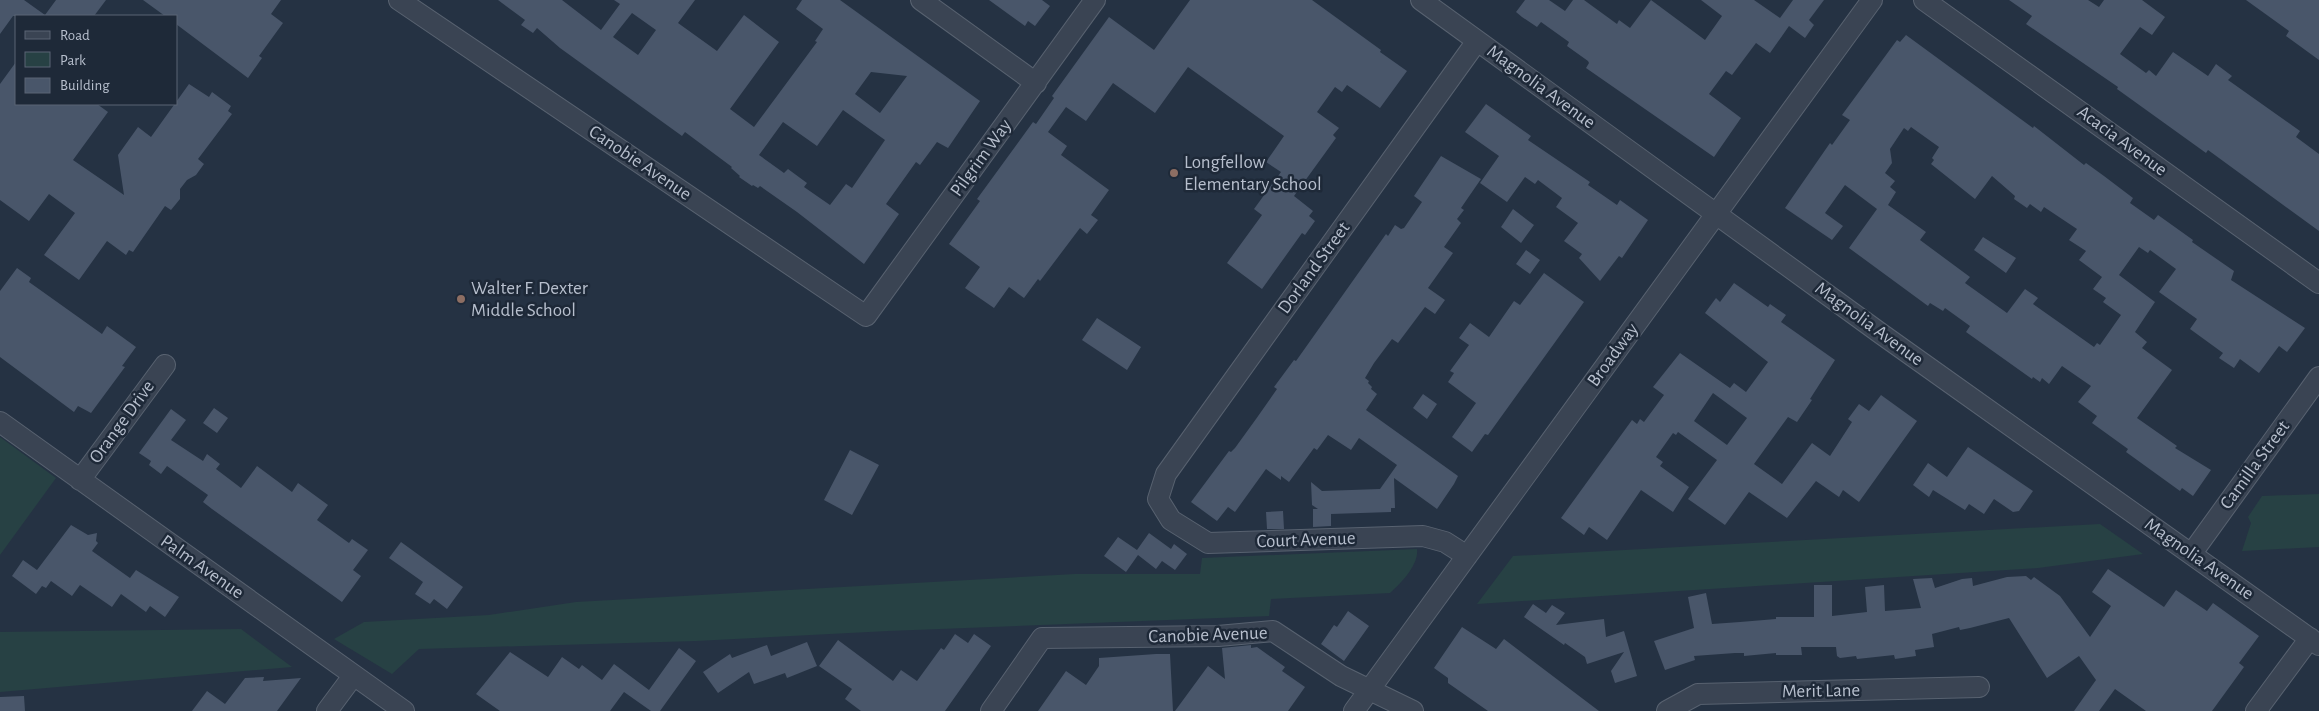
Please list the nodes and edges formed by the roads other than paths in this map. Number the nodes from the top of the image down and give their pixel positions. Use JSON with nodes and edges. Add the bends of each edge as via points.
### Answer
{"nodes":[{"id":1,"x":921,"y":0,"type":"edge"},
{"id":2,"x":1095,"y":0,"type":"edge"},
{"id":3,"x":1421,"y":0,"type":"edge"},
{"id":4,"x":1872,"y":0,"type":"edge"},
{"id":5,"x":1924,"y":0,"type":"edge"},
{"id":6,"x":412,"y":3,"type":"edge"},
{"id":7,"x":1477,"y":40,"type":"junction"},
{"id":8,"x":1036,"y":83,"type":"junction"},
{"id":9,"x":1717,"y":213,"type":"junction"},
{"id":10,"x":2319,"y":283,"type":"edge"},
{"id":11,"x":866,"y":316,"type":"joint"},
{"id":12,"x":165,"y":365,"type":"dead end"},
{"id":13,"x":2319,"y":378,"type":"edge"},
{"id":14,"x":0,"y":422,"type":"edge"},
{"id":15,"x":80,"y":480,"type":"junction"},
{"id":16,"x":1158,"y":499,"type":"joint"},
{"id":17,"x":2192,"y":552,"type":"junction"},
{"id":18,"x":1467,"y":556,"type":"junction"},
{"id":19,"x":2314,"y":641,"type":"edge"},
{"id":20,"x":353,"y":676,"type":"junction"},
{"id":21,"x":1979,"y":687,"type":"dead end"},
{"id":22,"x":1370,"y":689,"type":"junction"},
{"id":23,"x":327,"y":711,"type":"edge"},
{"id":24,"x":404,"y":711,"type":"edge"},
{"id":25,"x":990,"y":711,"type":"edge"},
{"id":26,"x":1354,"y":711,"type":"edge"},
{"id":27,"x":1413,"y":711,"type":"edge"},
{"id":28,"x":1667,"y":711,"type":"edge"},
{"id":29,"x":2256,"y":711,"type":"edge"}],
"edges":[{"from":1,"to":8,"type":"street"},
{"from":2,"to":8,"type":"street","name":"Pilgrim Way"},
{"from":3,"to":7,"type":"street","name":"Magnolia Avenue"},
{"from":4,"to":9,"type":"street","name":"Broadway"},
{"from":5,"to":10,"type":"street","name":"Acacia Avenue"},
{"from":6,"to":11,"type":"street","name":"Canobie Avenue"},
{"from":7,"to":9,"type":"street","name":"Magnolia Avenue"},
{"from":7,"to":16,"type":"street","name":"Dorland Street","via":[[1166,474]]},
{"from":8,"to":11,"type":"street","name":"Pilgrim Way"},
{"from":9,"to":17,"type":"street","name":"Magnolia Avenue"},
{"from":9,"to":18,"type":"street","name":"Broadway"},
{"from":12,"to":15,"type":"street","name":"Orange Drive"},
{"from":13,"to":17,"type":"street","name":"Camilla Street"},
{"from":14,"to":15,"type":"street","name":"Palm Avenue"},
{"from":15,"to":20,"type":"street","name":"Palm Avenue"},
{"from":16,"to":18,"type":"street","name":"Court Avenue","via":[[1171,520],[1208,543],[1423,536],[1445,542]]},
{"from":17,"to":19,"type":"street","name":"Magnolia Avenue"},
{"from":18,"to":22,"type":"street","name":"Broadway"},
{"from":19,"to":29,"type":"street"},
{"from":20,"to":23,"type":"street"},
{"from":20,"to":24,"type":"street","name":"Palm Avenue"},
{"from":21,"to":28,"type":"street","name":"Merit Lane","via":[[1698,694]]},
{"from":22,"to":25,"type":"street","name":"Canobie Avenue","via":[[1341,676],[1273,631],[1218,636],[1042,638]]},
{"from":22,"to":26,"type":"street","name":"Broadway"},
{"from":22,"to":27,"type":"street","name":"Canobie Avenue"}]}
